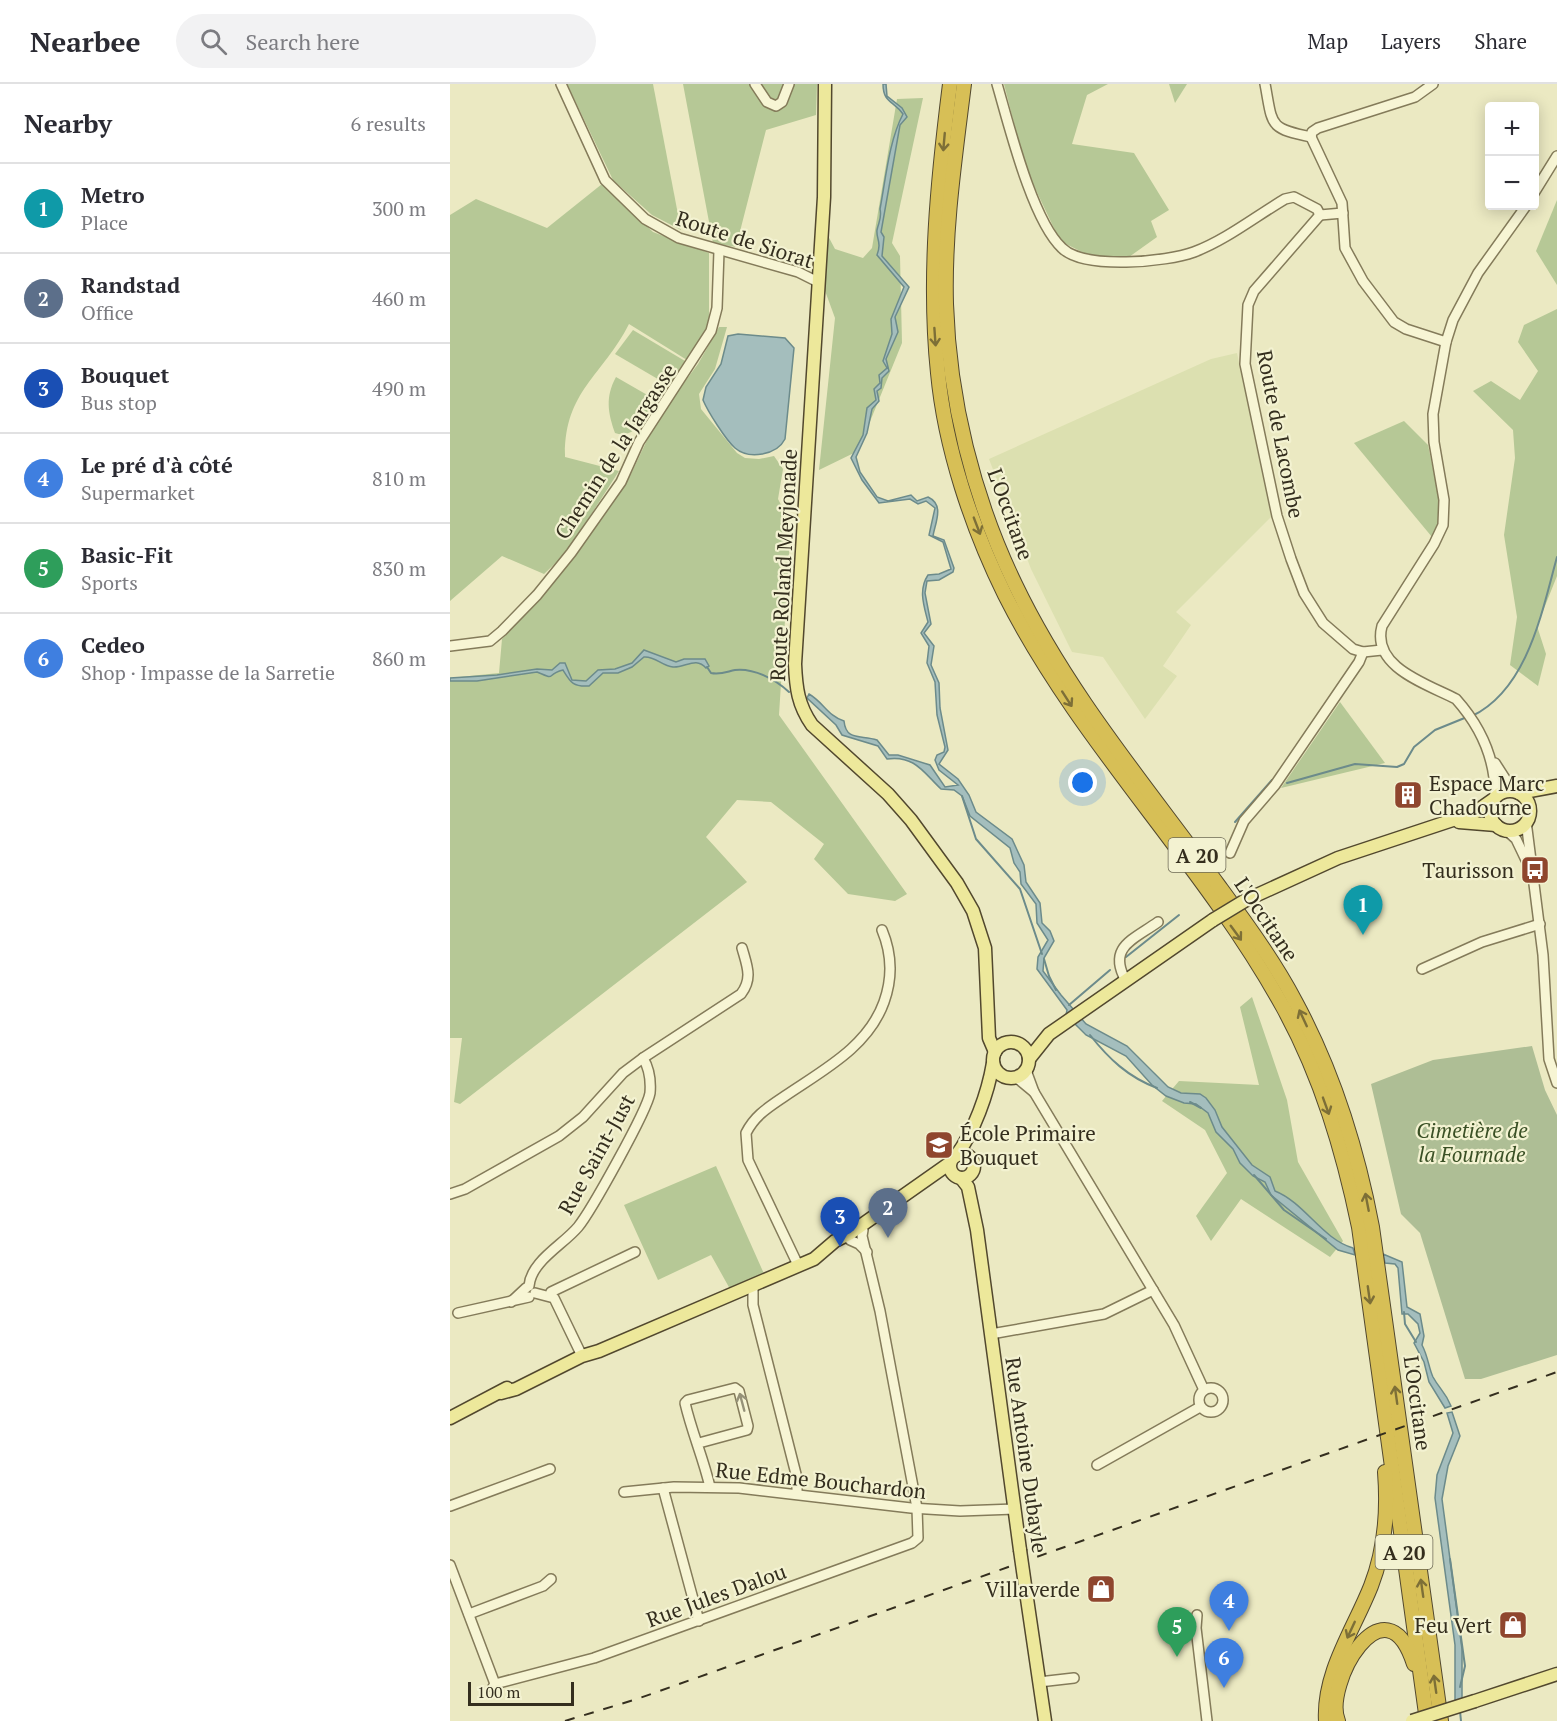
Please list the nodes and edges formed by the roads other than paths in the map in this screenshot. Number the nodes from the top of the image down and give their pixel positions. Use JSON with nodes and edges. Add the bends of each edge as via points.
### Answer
{"nodes":[{"id":1,"x":561,"y":84,"type":"edge"},
{"id":2,"x":755,"y":84,"type":"edge"},
{"id":3,"x":789,"y":84,"type":"edge"},
{"id":4,"x":825,"y":84,"type":"edge"},
{"id":5,"x":950,"y":84,"type":"edge"},
{"id":6,"x":964,"y":84,"type":"edge"},
{"id":7,"x":997,"y":84,"type":"edge"},
{"id":8,"x":1265,"y":84,"type":"edge"},
{"id":9,"x":1433,"y":84,"type":"edge"},
{"id":10,"x":1311,"y":137,"type":"junction"},
{"id":11,"x":1557,"y":156,"type":"edge"},
{"id":12,"x":1539,"y":185,"type":"edge"},
{"id":13,"x":1523,"y":210,"type":"edge"},
{"id":14,"x":1343,"y":213,"type":"junction"},
{"id":15,"x":1320,"y":215,"type":"junction"},
{"id":16,"x":719,"y":251,"type":"junction"},
{"id":17,"x":818,"y":282,"type":"junction"},
{"id":18,"x":1446,"y":342,"type":"junction"},
{"id":19,"x":450,"y":646,"type":"edge"},
{"id":20,"x":1382,"y":650,"type":"junction"},
{"id":21,"x":1363,"y":652,"type":"junction"},
{"id":22,"x":1491,"y":757,"type":"junction"},
{"id":23,"x":1557,"y":787,"type":"edge"},
{"id":24,"x":1516,"y":792,"type":"junction"},
{"id":25,"x":1494,"y":799,"type":"junction"},
{"id":26,"x":1528,"y":817,"type":"junction"},
{"id":27,"x":1446,"y":822,"type":"junction"},
{"id":28,"x":1501,"y":827,"type":"junction"},
{"id":29,"x":1230,"y":854,"type":"dead end"},
{"id":30,"x":1531,"y":869,"type":"junction"},
{"id":31,"x":1158,"y":922,"type":"dead end"},
{"id":32,"x":1540,"y":924,"type":"junction"},
{"id":33,"x":882,"y":930,"type":"dead end"},
{"id":34,"x":742,"y":948,"type":"dead end"},
{"id":35,"x":1422,"y":969,"type":"dead end"},
{"id":36,"x":1126,"y":981,"type":"junction"},
{"id":37,"x":989,"y":1016,"type":"junction"},
{"id":38,"x":1050,"y":1034,"type":"junction"},
{"id":39,"x":1015,"y":1042,"type":"junction"},
{"id":40,"x":994,"y":1057,"type":"junction"},
{"id":41,"x":642,"y":1058,"type":"junction"},
{"id":42,"x":1029,"y":1061,"type":"junction"},
{"id":43,"x":1012,"y":1078,"type":"junction"},
{"id":44,"x":1557,"y":1083,"type":"edge"},
{"id":45,"x":1034,"y":1092,"type":"junction"},
{"id":46,"x":983,"y":1099,"type":"junction"},
{"id":47,"x":970,"y":1141,"type":"junction"},
{"id":48,"x":972,"y":1165,"type":"junction"},
{"id":49,"x":955,"y":1168,"type":"junction"},
{"id":50,"x":452,"y":1192,"type":"edge"},
{"id":51,"x":886,"y":1211,"type":"junction"},
{"id":52,"x":863,"y":1230,"type":"junction"},
{"id":53,"x":977,"y":1230,"type":"junction"},
{"id":54,"x":850,"y":1240,"type":"junction"},
{"id":55,"x":833,"y":1244,"type":"junction"},
{"id":56,"x":635,"y":1252,"type":"dead end"},
{"id":57,"x":867,"y":1252,"type":"junction"},
{"id":58,"x":796,"y":1267,"type":"junction"},
{"id":59,"x":564,"y":1287,"type":"junction"},
{"id":60,"x":1153,"y":1290,"type":"junction"},
{"id":61,"x":530,"y":1291,"type":"junction"},
{"id":62,"x":748,"y":1291,"type":"junction"},
{"id":63,"x":549,"y":1295,"type":"junction"},
{"id":64,"x":557,"y":1302,"type":"junction"},
{"id":65,"x":458,"y":1313,"type":"dead end"},
{"id":66,"x":991,"y":1334,"type":"junction"},
{"id":67,"x":581,"y":1353,"type":"junction"},
{"id":68,"x":1204,"y":1390,"type":"junction"},
{"id":69,"x":1200,"y":1407,"type":"junction"},
{"id":70,"x":1384,"y":1410,"type":"junction"},
{"id":71,"x":450,"y":1418,"type":"edge"},
{"id":72,"x":699,"y":1443,"type":"junction"},
{"id":73,"x":1097,"y":1466,"type":"dead end"},
{"id":74,"x":550,"y":1469,"type":"dead end"},
{"id":75,"x":710,"y":1487,"type":"junction"},
{"id":76,"x":663,"y":1488,"type":"junction"},
{"id":77,"x":624,"y":1492,"type":"dead end"},
{"id":78,"x":797,"y":1493,"type":"junction"},
{"id":79,"x":450,"y":1506,"type":"edge"},
{"id":80,"x":917,"y":1508,"type":"junction"},
{"id":81,"x":1015,"y":1509,"type":"junction"},
{"id":82,"x":450,"y":1565,"type":"edge"},
{"id":83,"x":551,"y":1579,"type":"dead end"},
{"id":84,"x":469,"y":1614,"type":"junction"},
{"id":85,"x":1197,"y":1616,"type":"dead end"},
{"id":86,"x":699,"y":1621,"type":"junction"},
{"id":87,"x":1557,"y":1672,"type":"edge"},
{"id":88,"x":1074,"y":1678,"type":"dead end"},
{"id":89,"x":1039,"y":1682,"type":"junction"},
{"id":90,"x":1551,"y":1682,"type":"edge"},
{"id":91,"x":1424,"y":1695,"type":"junction"},
{"id":92,"x":1475,"y":1704,"type":"junction"},
{"id":93,"x":1045,"y":1721,"type":"edge"},
{"id":94,"x":1207,"y":1721,"type":"edge"},
{"id":95,"x":1326,"y":1721,"type":"edge"},
{"id":96,"x":1338,"y":1721,"type":"edge"},
{"id":97,"x":1412,"y":1721,"type":"edge"},
{"id":98,"x":1427,"y":1721,"type":"edge"},
{"id":99,"x":1436,"y":1721,"type":"edge"},
{"id":100,"x":1441,"y":1721,"type":"edge"}],
"edges":[{"from":1,"to":16,"type":"street","name":"Route de Siorat","via":[[605,180],[617,193],[660,230]]},
{"from":2,"to":3,"type":"street","via":[[767,102],[776,106],[782,102]]},
{"from":4,"to":17,"type":"main road","name":"Route Roland Meyjonade"},
{"from":5,"to":70,"type":"highway","name":"L'Occitane","number":"A 20","one_way":true,"via":[[934,257],[934,313],[938,376],[966,498],[1004,592],[1028,637],[1070,703],[1248,950],[1312,1066],[1344,1156],[1359,1227]]},
{"from":100,"to":6,"type":"highway","name":"L'Occitane","number":"A 20","one_way":true,"via":[[1372,1227],[1343,1110],[1295,1001],[1261,944],[1075,689],[1039,630],[1010,572],[973,472],[954,381],[946,304],[951,192]]},
{"from":7,"to":15,"type":"street","via":[[1020,164],[1042,216],[1060,247],[1079,259],[1097,262],[1176,257],[1196,251],[1294,196],[1317,209]]},
{"from":8,"to":10,"type":"street","via":[[1275,125],[1281,131]]},
{"from":9,"to":10,"type":"street","via":[[1415,97],[1318,128]]},
{"from":10,"to":14,"type":"street","via":[[1338,193]]},
{"from":11,"to":12,"type":"street"},
{"from":13,"to":18,"type":"street","via":[[1463,297]]},
{"from":14,"to":15,"type":"street"},
{"from":14,"to":18,"type":"street","via":[[1347,255],[1394,322]]},
{"from":15,"to":21,"type":"street","name":"Route de Lacombe","via":[[1254,291],[1248,305],[1245,363],[1277,516],[1304,593],[1323,623],[1353,649]]},
{"from":16,"to":17,"type":"street","name":"Route de Siorat","via":[[798,272]]},
{"from":16,"to":19,"type":"street","name":"Chemin de la Jargasse","via":[[717,308],[711,331],[639,442],[621,482],[571,553],[502,631],[490,641]]},
{"from":17,"to":37,"type":"main road","name":"Route Roland Meyjonade","via":[[795,664],[798,698],[812,725],[888,794],[957,883],[973,911],[985,948]]},
{"from":18,"to":20,"type":"street","via":[[1433,431],[1444,500],[1443,525],[1382,626]]},
{"from":20,"to":21,"type":"street"},
{"from":20,"to":22,"type":"street","via":[[1392,663],[1456,699]]},
{"from":21,"to":29,"type":"street","via":[[1292,762],[1244,821]]},
{"from":22,"to":24,"type":"street"},
{"from":22,"to":25,"type":"street","via":[[1496,775]]},
{"from":23,"to":24,"type":"main road"},
{"from":23,"to":26,"type":"main road","via":[[1539,798]]},
{"from":24,"to":25,"type":"main road","via":[[1506,792]]},
{"from":24,"to":26,"type":"main road","via":[[1527,801]]},
{"from":25,"to":27,"type":"main road","via":[[1474,813]]},
{"from":25,"to":28,"type":"main road","via":[[1491,815]]},
{"from":26,"to":28,"type":"main road","via":[[1518,829]]},
{"from":26,"to":30,"type":"street"},
{"from":27,"to":28,"type":"main road","via":[[1481,821]]},
{"from":27,"to":36,"type":"main road","bridge":true,"via":[[1316,866],[1246,900]]},
{"from":28,"to":30,"type":"street","via":[[1516,839]]},
{"from":30,"to":32,"type":"street"},
{"from":31,"to":36,"type":"street","via":[[1119,953],[1118,963]]},
{"from":32,"to":35,"type":"street","via":[[1482,942]]},
{"from":32,"to":44,"type":"street","via":[[1549,1059]]},
{"from":33,"to":58,"type":"street","via":[[891,962],[890,980],[876,1023],[855,1047],[760,1113],[746,1133],[748,1160]]},
{"from":34,"to":41,"type":"street","via":[[749,977],[741,994]]},
{"from":36,"to":38,"type":"main road"},
{"from":37,"to":39,"type":"main road","via":[[999,1034]]},
{"from":37,"to":40,"type":"main road","name":"Route Roland Meyjonade"},
{"from":38,"to":39,"type":"main road"},
{"from":38,"to":42,"type":"main road"},
{"from":39,"to":40,"type":"main road","via":[[1002,1044]]},
{"from":39,"to":42,"type":"main road","via":[[1025,1049]]},
{"from":40,"to":43,"type":"main road","via":[[998,1073]]},
{"from":40,"to":46,"type":"main road","name":"Rue Antoine Dubayle"},
{"from":41,"to":50,"type":"street","via":[[559,1136]]},
{"from":41,"to":61,"type":"street","name":"Rue Saint-Just","via":[[650,1079],[646,1105],[584,1218],[544,1259],[530,1278]]},
{"from":42,"to":43,"type":"main road","via":[[1025,1072]]},
{"from":42,"to":45,"type":"street"},
{"from":43,"to":45,"type":"street"},
{"from":43,"to":46,"type":"main road","name":"Rue Antoine Dubayle"},
{"from":45,"to":60,"type":"street"},
{"from":46,"to":47,"type":"main road","name":"Rue Antoine Dubayle"},
{"from":47,"to":48,"type":"main road","name":"Rue Antoine Dubayle"},
{"from":47,"to":49,"type":"main road","name":"Rue Antoine Dubayle"},
{"from":48,"to":49,"type":"main road","via":[[969,1176]]},
{"from":48,"to":49,"type":"main road","via":[[967,1155]]},
{"from":48,"to":53,"type":"main road","name":"Rue Antoine Dubayle"},
{"from":49,"to":51,"type":"main road"},
{"from":49,"to":53,"type":"main road","name":"Rue Antoine Dubayle","via":[[968,1187]]},
{"from":51,"to":52,"type":"main road"},
{"from":51,"to":55,"type":"main road"},
{"from":52,"to":54,"type":"main road"},
{"from":52,"to":57,"type":"street","name":"Rue Jules Dalou"},
{"from":53,"to":66,"type":"main road","name":"Rue Antoine Dubayle"},
{"from":54,"to":55,"type":"main road"},
{"from":54,"to":57,"type":"street"},
{"from":55,"to":58,"type":"main road"},
{"from":56,"to":59,"type":"street"},
{"from":57,"to":80,"type":"street","name":"Rue Jules Dalou"},
{"from":58,"to":62,"type":"main road","via":[[782,1279]]},
{"from":59,"to":63,"type":"street"},
{"from":59,"to":64,"type":"street"},
{"from":60,"to":66,"type":"street","via":[[1104,1314]]},
{"from":60,"to":68,"type":"street"},
{"from":61,"to":63,"type":"street"},
{"from":61,"to":65,"type":"street","name":"Rue Saint-Just","via":[[511,1302]]},
{"from":62,"to":67,"type":"main road","via":[[599,1351]]},
{"from":62,"to":78,"type":"street","via":[[797,1478]]},
{"from":63,"to":64,"type":"street"},
{"from":64,"to":67,"type":"street"},
{"from":66,"to":81,"type":"main road","name":"Rue Antoine Dubayle"},
{"from":67,"to":71,"type":"main road","via":[[516,1389]]},
{"from":68,"to":69,"type":"street"},
{"from":68,"to":69,"type":"street","via":[[1218,1390],[1222,1404],[1213,1412]]},
{"from":69,"to":73,"type":"street"},
{"from":70,"to":91,"type":"highway","name":"L'Occitane","number":"A 20"},
{"from":70,"to":95,"type":"highway","one_way":true,"via":[[1384,1537],[1371,1585],[1333,1674]]},
{"from":72,"to":72,"type":"street","one_way":true,"via":[[747,1430],[739,1391],[735,1388],[686,1403],[693,1437]]},
{"from":72,"to":75,"type":"street"},
{"from":74,"to":79,"type":"street"},
{"from":75,"to":76,"type":"street","name":"Rue Edme Bouchardon"},
{"from":75,"to":78,"type":"street","name":"Rue Edme Bouchardon"},
{"from":76,"to":77,"type":"street","name":"Rue Edme Bouchardon"},
{"from":76,"to":86,"type":"street"},
{"from":78,"to":80,"type":"street","name":"Rue Edme Bouchardon"},
{"from":80,"to":81,"type":"street","name":"Rue Edme Bouchardon"},
{"from":80,"to":86,"type":"street","name":"Rue Jules Dalou","via":[[920,1529],[912,1543]]},
{"from":81,"to":89,"type":"main road","name":"Rue Antoine Dubayle","bridge":true},
{"from":82,"to":84,"type":"street"},
{"from":83,"to":84,"type":"street","via":[[543,1586]]},
{"from":84,"to":86,"type":"street","name":"Rue Jules Dalou","via":[[494,1687],[594,1658]]},
{"from":85,"to":94,"type":"street"},
{"from":87,"to":90,"type":"main road"},
{"from":88,"to":89,"type":"street"},
{"from":89,"to":93,"type":"main road","name":"Rue Antoine Dubayle"},
{"from":90,"to":92,"type":"main road"},
{"from":91,"to":96,"type":"highway","via":[[1406,1645],[1393,1633],[1376,1632],[1362,1640],[1352,1657],[1338,1693]]},
{"from":91,"to":98,"type":"highway","name":"L'Occitane","number":"A 20"},
{"from":92,"to":97,"type":"main road","bridge":true},
{"from":92,"to":99,"type":"main road"}]}
